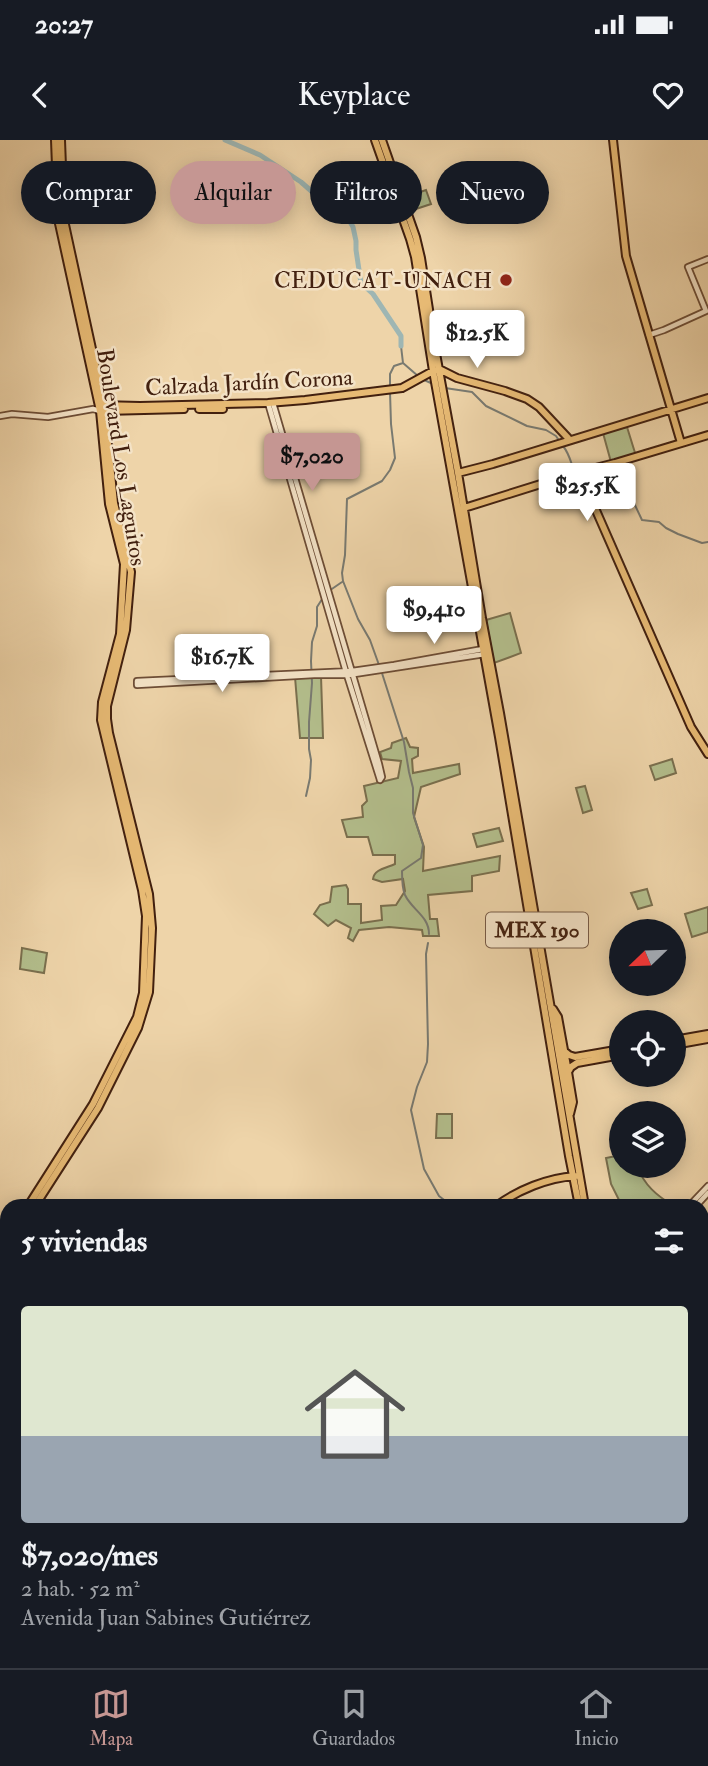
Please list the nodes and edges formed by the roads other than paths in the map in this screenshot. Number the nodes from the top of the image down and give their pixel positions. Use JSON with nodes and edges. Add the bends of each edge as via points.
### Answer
{"nodes":[{"id":1,"x":55,"y":140,"type":"edge"},
{"id":2,"x":61,"y":140,"type":"edge"},
{"id":3,"x":375,"y":140,"type":"edge"},
{"id":4,"x":382,"y":140,"type":"edge"},
{"id":5,"x":615,"y":140,"type":"edge"},
{"id":6,"x":708,"y":259,"type":"edge"},
{"id":7,"x":649,"y":335,"type":"junction"},
{"id":8,"x":432,"y":376,"type":"junction"},
{"id":9,"x":440,"y":390,"type":"junction"},
{"id":10,"x":102,"y":394,"type":"junction"},
{"id":11,"x":708,"y":398,"type":"edge"},
{"id":12,"x":271,"y":405,"type":"junction"},
{"id":13,"x":100,"y":408,"type":"junction"},
{"id":14,"x":116,"y":408,"type":"junction"},
{"id":15,"x":672,"y":409,"type":"junction"},
{"id":16,"x":0,"y":416,"type":"edge"},
{"id":17,"x":107,"y":422,"type":"junction"},
{"id":18,"x":708,"y":435,"type":"edge"},
{"id":19,"x":567,"y":439,"type":"junction"},
{"id":20,"x":681,"y":443,"type":"junction"},
{"id":21,"x":451,"y":465,"type":"junction"},
{"id":22,"x":585,"y":470,"type":"junction"},
{"id":23,"x":458,"y":472,"type":"junction"},
{"id":24,"x":454,"y":483,"type":"junction"},
{"id":25,"x":464,"y":508,"type":"junction"},
{"id":26,"x":486,"y":651,"type":"junction"},
{"id":27,"x":349,"y":673,"type":"junction"},
{"id":28,"x":112,"y":674,"type":"junction"},
{"id":29,"x":137,"y":683,"type":"dead end"},
{"id":30,"x":708,"y":754,"type":"edge"},
{"id":31,"x":547,"y":999,"type":"junction"},
{"id":32,"x":708,"y":1036,"type":"edge"},
{"id":33,"x":686,"y":1039,"type":"edge"},
{"id":34,"x":686,"y":1042,"type":"edge"},
{"id":35,"x":564,"y":1051,"type":"junction"},
{"id":36,"x":609,"y":1051,"type":"edge"},
{"id":37,"x":609,"y":1057,"type":"edge"},
{"id":38,"x":568,"y":1072,"type":"junction"},
{"id":39,"x":569,"y":1115,"type":"junction"},
{"id":40,"x":56,"y":1167,"type":"junction"},
{"id":41,"x":576,"y":1176,"type":"junction"},
{"id":42,"x":708,"y":1186,"type":"edge"},
{"id":43,"x":33,"y":1199,"type":"edge"},
{"id":44,"x":38,"y":1199,"type":"edge"},
{"id":45,"x":508,"y":1199,"type":"edge"},
{"id":46,"x":578,"y":1199,"type":"edge"},
{"id":47,"x":583,"y":1199,"type":"edge"},
{"id":48,"x":696,"y":1199,"type":"edge"}],
"edges":[{"from":1,"to":13,"type":"main road","name":"Boulevard Los Laguitos","via":[[58,219]]},
{"from":2,"to":10,"type":"main road","name":"Boulevard Los Laguitos","via":[[64,220]]},
{"from":3,"to":8,"type":"main road","number":"MEX 190","via":[[410,239]]},
{"from":4,"to":8,"type":"main road","number":"MEX 190","via":[[421,258]]},
{"from":5,"to":7,"type":"main road","via":[[627,251]]},
{"from":6,"to":7,"type":"street","via":[[688,267],[706,311]]},
{"from":7,"to":15,"type":"main road"},
{"from":8,"to":9,"type":"main road","number":"MEX 190"},
{"from":8,"to":12,"type":"main road","name":"Calzada Jardín Corona","via":[[407,389]]},
{"from":8,"to":19,"type":"main road","via":[[527,399]]},
{"from":9,"to":21,"type":"main road","number":"MEX 190"},
{"from":9,"to":23,"type":"main road","number":"MEX 190"},
{"from":10,"to":13,"type":"main road","name":"Boulevard Los Laguitos"},
{"from":10,"to":14,"type":"main road"},
{"from":11,"to":15,"type":"main road"},
{"from":12,"to":14,"type":"main road","name":"Calzada Jardín Corona"},
{"from":12,"to":27,"type":"street"},
{"from":13,"to":14,"type":"main road","name":"Calzada Jardín Corona"},
{"from":13,"to":16,"type":"street","via":[[48,417]]},
{"from":13,"to":17,"type":"main road","name":"Boulevard Los Laguitos"},
{"from":13,"to":28,"type":"main road","name":"Boulevard Los Laguitos","via":[[109,503],[124,564],[120,634]]},
{"from":14,"to":17,"type":"main road"},
{"from":15,"to":19,"type":"main road"},
{"from":15,"to":20,"type":"main road"},
{"from":17,"to":28,"type":"main road","name":"Boulevard Los Laguitos","via":[[114,503],[131,572],[126,630]]},
{"from":18,"to":20,"type":"main road"},
{"from":19,"to":23,"type":"main road"},
{"from":20,"to":22,"type":"main road"},
{"from":21,"to":23,"type":"main road"},
{"from":21,"to":24,"type":"main road","number":"MEX 190"},
{"from":22,"to":25,"type":"main road"},
{"from":22,"to":30,"type":"main road","via":[[591,499],[691,727]]},
{"from":23,"to":24,"type":"main road"},
{"from":23,"to":25,"type":"main road","number":"MEX 190"},
{"from":24,"to":26,"type":"main road","number":"MEX 190"},
{"from":25,"to":26,"type":"main road","number":"MEX 190"},
{"from":26,"to":27,"type":"street"},
{"from":26,"to":31,"type":"main road","number":"MEX 190"},
{"from":27,"to":27,"type":"street","via":[[379,765],[380,780]]},
{"from":27,"to":29,"type":"street"},
{"from":28,"to":40,"type":"main road","name":"Boulevard Los Laguitos","via":[[101,720],[145,905],[142,993],[137,1017]]},
{"from":31,"to":35,"type":"main road","via":[[558,1017]]},
{"from":31,"to":39,"type":"main road","number":"MEX 190"},
{"from":31,"to":41,"type":"main road","number":"MEX 190"},
{"from":32,"to":33,"type":"main road"},
{"from":32,"to":34,"type":"main road"},
{"from":35,"to":36,"type":"main road","via":[[575,1057]]},
{"from":35,"to":38,"type":"main road"},
{"from":37,"to":38,"type":"main road","via":[[577,1063]]},
{"from":38,"to":39,"type":"main road","via":[[573,1102]]},
{"from":39,"to":41,"type":"main road","number":"MEX 190"},
{"from":40,"to":43,"type":"main road","name":"Boulevard Los Laguitos"},
{"from":40,"to":44,"type":"main road","name":"Boulevard Los Laguitos"},
{"from":41,"to":45,"type":"main road","via":[[527,1188]]},
{"from":41,"to":46,"type":"main road","number":"MEX 190"},
{"from":41,"to":47,"type":"main road","number":"MEX 190"},
{"from":42,"to":48,"type":"street"}]}
